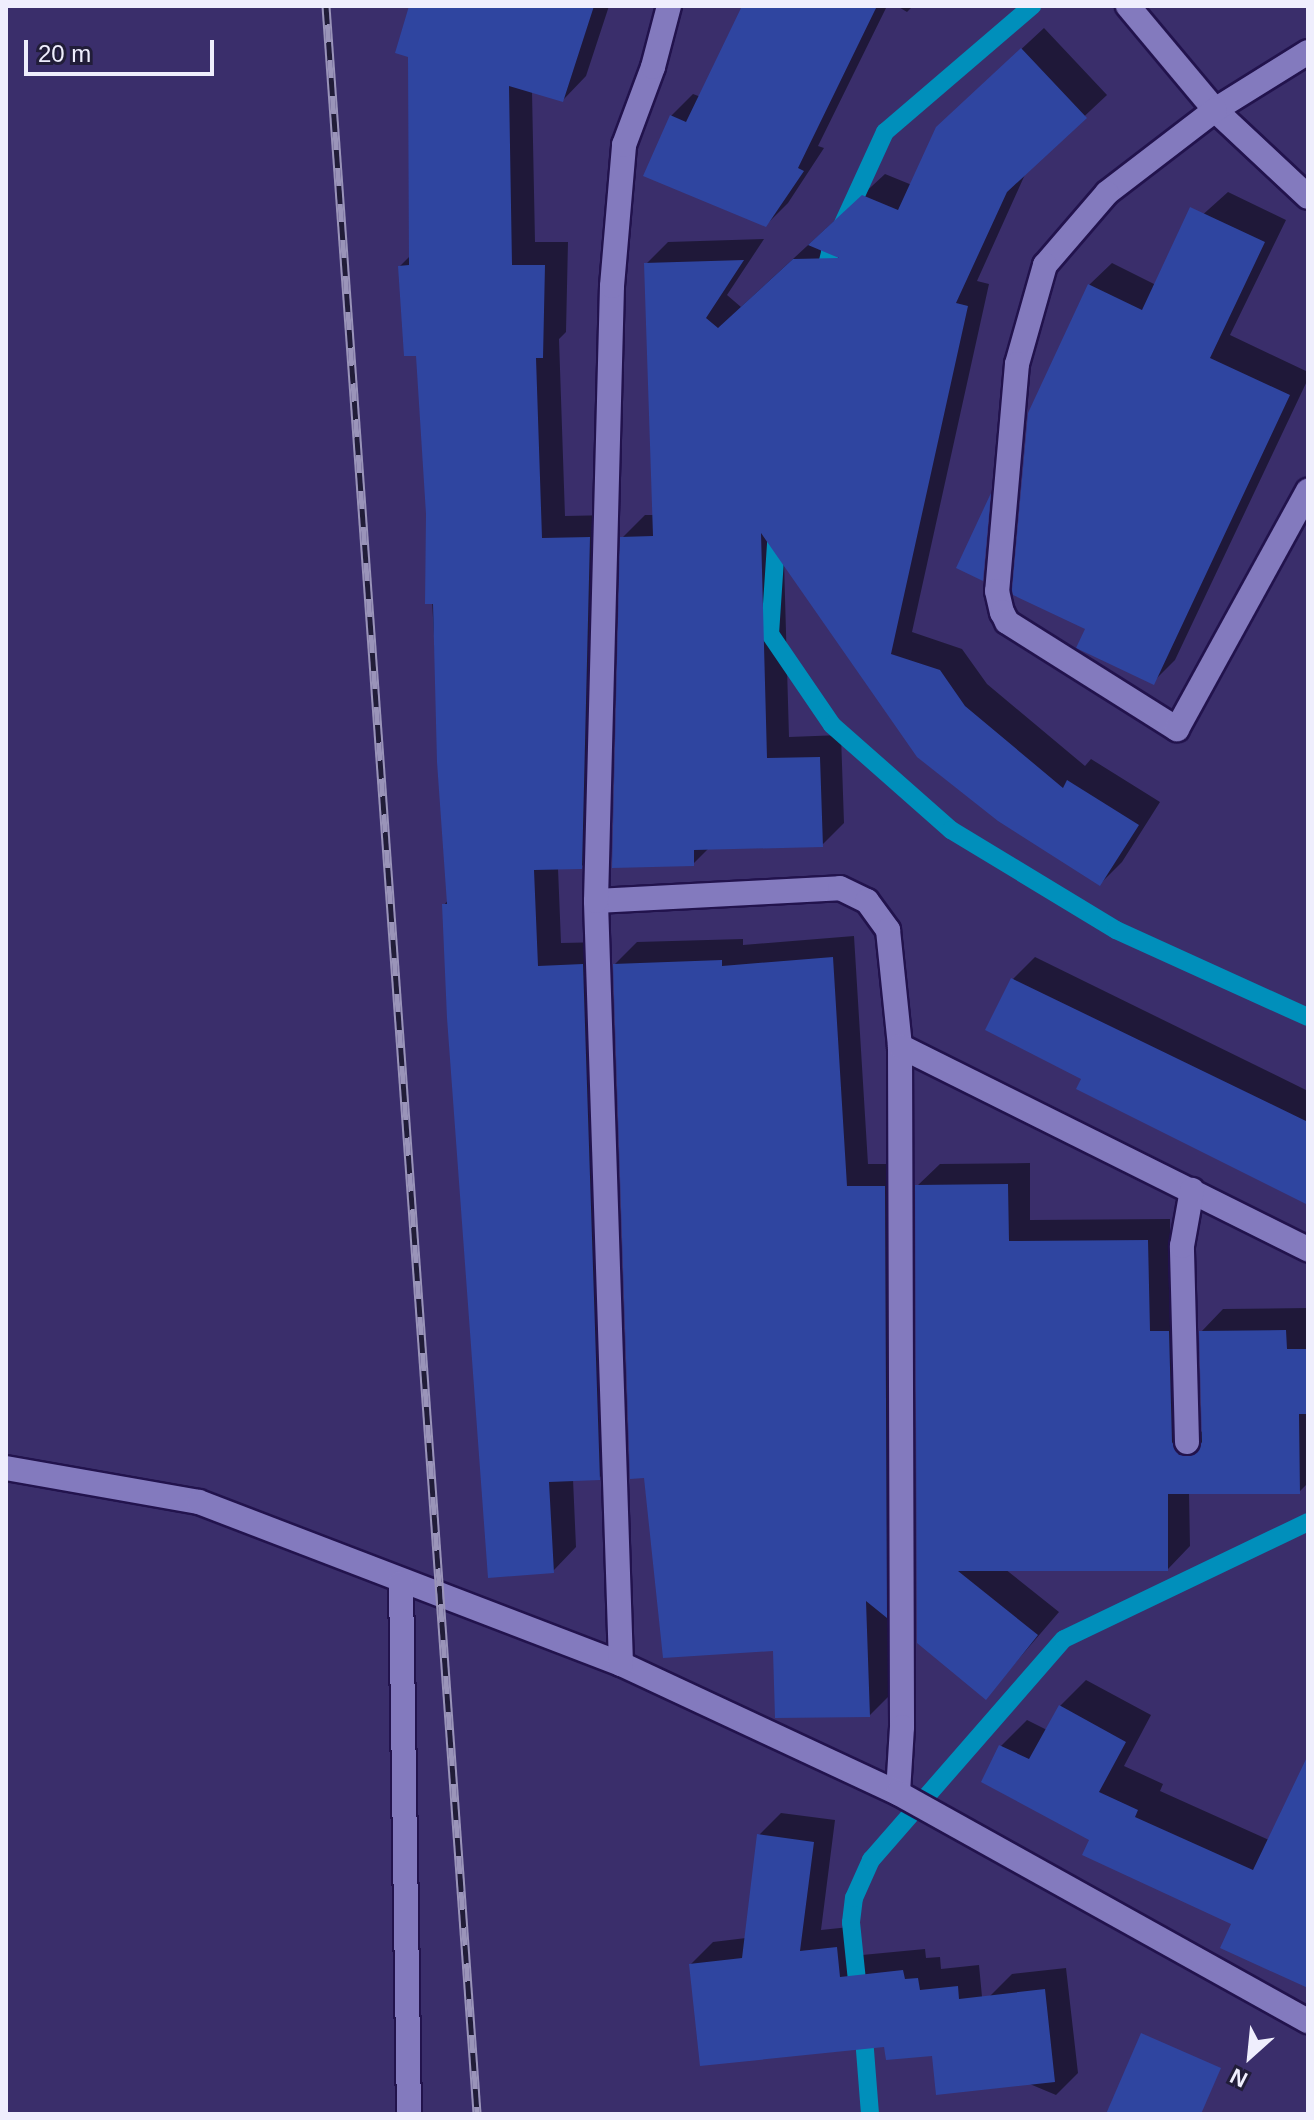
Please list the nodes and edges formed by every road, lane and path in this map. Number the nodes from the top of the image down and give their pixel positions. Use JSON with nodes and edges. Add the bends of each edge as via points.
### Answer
{"nodes":[{"id":1,"x":669,"y":6,"type":"edge"},
{"id":2,"x":1128,"y":6,"type":"edge"},
{"id":3,"x":1308,"y":52,"type":"edge"},
{"id":4,"x":1215,"y":110,"type":"junction"},
{"id":5,"x":1308,"y":197,"type":"edge"},
{"id":6,"x":1308,"y":491,"type":"edge"},
{"id":7,"x":596,"y":901,"type":"junction"},
{"id":8,"x":900,"y":1046,"type":"junction"},
{"id":9,"x":1192,"y":1190,"type":"junction"},
{"id":10,"x":1308,"y":1249,"type":"edge"},
{"id":11,"x":1187,"y":1442,"type":"dead end"},
{"id":12,"x":6,"y":1468,"type":"edge"},
{"id":13,"x":401,"y":1583,"type":"junction"},
{"id":14,"x":621,"y":1664,"type":"junction"},
{"id":15,"x":898,"y":1793,"type":"junction"},
{"id":16,"x":1308,"y":2021,"type":"edge"},
{"id":17,"x":409,"y":2114,"type":"edge"}],
"edges":[{"from":1,"to":7,"type":"street","via":[[624,145],[616,204]]},
{"from":2,"to":4,"type":"street"},
{"from":3,"to":4,"type":"street"},
{"from":4,"to":5,"type":"street"},
{"from":4,"to":6,"type":"street","via":[[1107,193],[1045,265],[1017,364],[997,591],[1002,612],[1007,622],[1177,729]]},
{"from":7,"to":8,"type":"street","via":[[840,888],[867,901],[888,930]]},
{"from":7,"to":14,"type":"street"},
{"from":8,"to":9,"type":"street"},
{"from":8,"to":15,"type":"street"},
{"from":9,"to":10,"type":"street"},
{"from":9,"to":11,"type":"street","via":[[1182,1246]]},
{"from":12,"to":13,"type":"street","via":[[199,1502],[352,1557]]},
{"from":13,"to":14,"type":"street"},
{"from":13,"to":17,"type":"street"},
{"from":14,"to":15,"type":"street"},
{"from":15,"to":16,"type":"street"}]}
